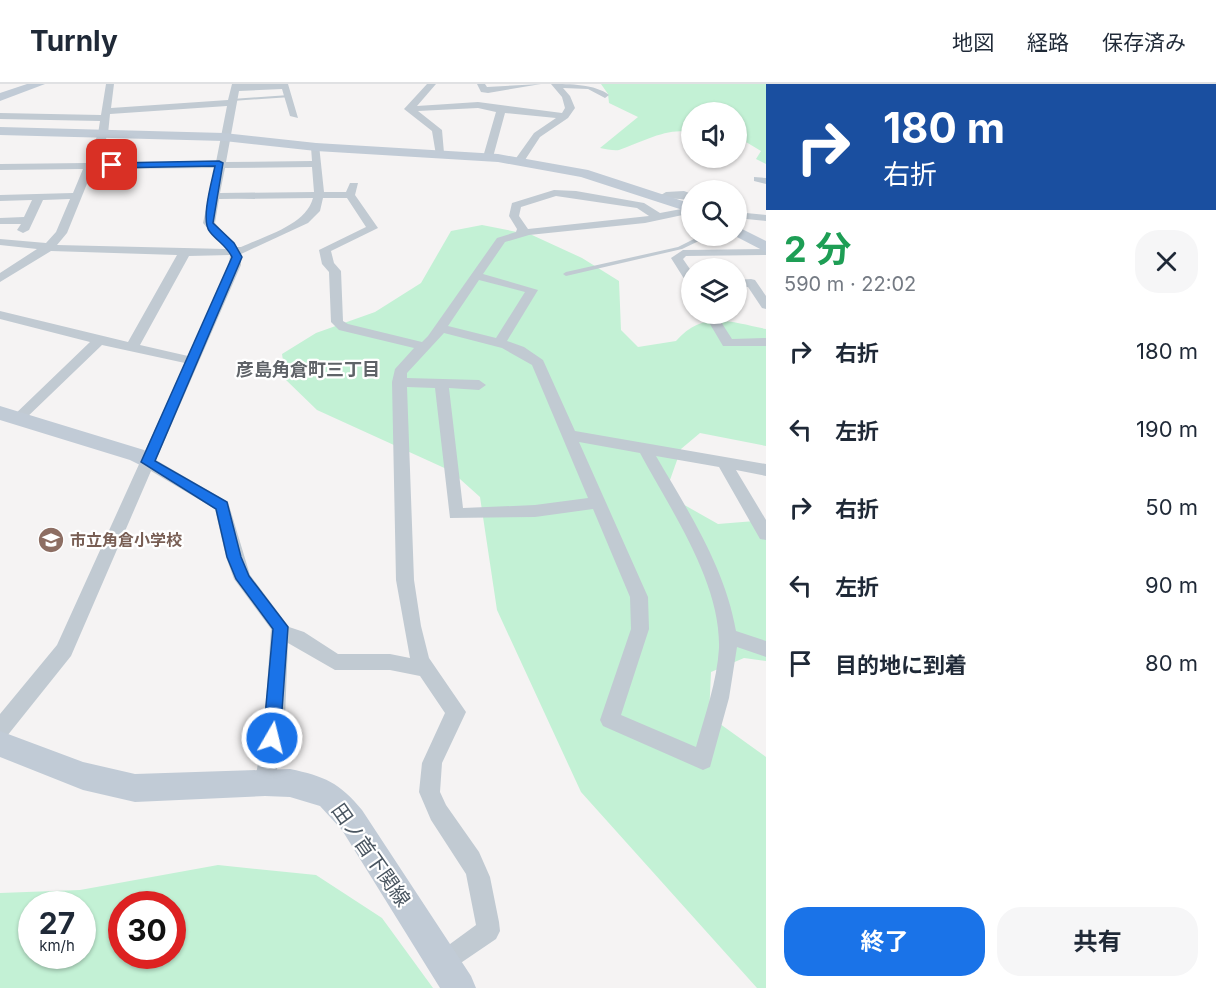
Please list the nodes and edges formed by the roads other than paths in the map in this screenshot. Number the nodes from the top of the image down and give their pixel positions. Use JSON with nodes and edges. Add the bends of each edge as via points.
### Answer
{"nodes":[{"id":1,"x":39,"y":84,"type":"edge"},
{"id":2,"x":110,"y":84,"type":"edge"},
{"id":3,"x":432,"y":84,"type":"edge"},
{"id":4,"x":481,"y":84,"type":"edge"},
{"id":5,"x":530,"y":84,"type":"edge"},
{"id":6,"x":555,"y":85,"type":"edge"},
{"id":7,"x":594,"y":85,"type":"edge"},
{"id":8,"x":234,"y":94,"type":"edge"},
{"id":9,"x":605,"y":95,"type":"dead end"},
{"id":10,"x":0,"y":97,"type":"edge"},
{"id":11,"x":409,"y":109,"type":"junction"},
{"id":12,"x":501,"y":110,"type":"junction"},
{"id":13,"x":107,"y":115,"type":"junction"},
{"id":14,"x":0,"y":116,"type":"edge"},
{"id":15,"x":295,"y":116,"type":"dead end"},
{"id":16,"x":565,"y":116,"type":"junction"},
{"id":17,"x":0,"y":131,"type":"edge"},
{"id":18,"x":103,"y":134,"type":"junction"},
{"id":19,"x":224,"y":137,"type":"junction"},
{"id":20,"x":316,"y":147,"type":"junction"},
{"id":21,"x":439,"y":153,"type":"junction"},
{"id":22,"x":488,"y":157,"type":"junction"},
{"id":23,"x":519,"y":161,"type":"junction"},
{"id":24,"x":219,"y":163,"type":"junction"},
{"id":25,"x":316,"y":164,"type":"junction"},
{"id":26,"x":90,"y":166,"type":"junction"},
{"id":27,"x":0,"y":167,"type":"edge"},
{"id":28,"x":681,"y":194,"type":"edge"},
{"id":29,"x":319,"y":195,"type":"junction"},
{"id":30,"x":666,"y":195,"type":"dead end"},
{"id":31,"x":78,"y":196,"type":"junction"},
{"id":32,"x":213,"y":196,"type":"junction"},
{"id":33,"x":39,"y":197,"type":"junction"},
{"id":34,"x":0,"y":198,"type":"edge"},
{"id":35,"x":681,"y":208,"type":"edge"},
{"id":36,"x":681,"y":213,"type":"edge"},
{"id":37,"x":747,"y":216,"type":"edge"},
{"id":38,"x":658,"y":217,"type":"junction"},
{"id":39,"x":766,"y":218,"type":"edge"},
{"id":40,"x":0,"y":221,"type":"edge"},
{"id":41,"x":521,"y":233,"type":"junction"},
{"id":42,"x":747,"y":236,"type":"edge"},
{"id":43,"x":0,"y":242,"type":"edge"},
{"id":44,"x":684,"y":246,"type":"edge"},
{"id":45,"x":766,"y":246,"type":"edge"},
{"id":46,"x":49,"y":248,"type":"junction"},
{"id":47,"x":185,"y":252,"type":"junction"},
{"id":48,"x":235,"y":252,"type":"junction"},
{"id":49,"x":766,"y":252,"type":"edge"},
{"id":50,"x":681,"y":264,"type":"edge"},
{"id":51,"x":566,"y":274,"type":"dead end"},
{"id":52,"x":476,"y":276,"type":"junction"},
{"id":53,"x":0,"y":278,"type":"edge"},
{"id":54,"x":747,"y":283,"type":"edge"},
{"id":55,"x":766,"y":305,"type":"edge"},
{"id":56,"x":0,"y":315,"type":"edge"},
{"id":57,"x":717,"y":324,"type":"edge"},
{"id":58,"x":441,"y":328,"type":"junction"},
{"id":59,"x":99,"y":340,"type":"junction"},
{"id":60,"x":766,"y":342,"type":"edge"},
{"id":61,"x":499,"y":344,"type":"junction"},
{"id":62,"x":422,"y":346,"type":"junction"},
{"id":63,"x":132,"y":348,"type":"junction"},
{"id":64,"x":193,"y":361,"type":"junction"},
{"id":65,"x":399,"y":382,"type":"junction"},
{"id":66,"x":441,"y":384,"type":"junction"},
{"id":67,"x":479,"y":385,"type":"dead end"},
{"id":68,"x":9,"y":416,"type":"edge"},
{"id":69,"x":570,"y":435,"type":"junction"},
{"id":70,"x":645,"y":449,"type":"junction"},
{"id":71,"x":148,"y":462,"type":"junction"},
{"id":72,"x":724,"y":463,"type":"junction"},
{"id":73,"x":766,"y":470,"type":"edge"},
{"id":74,"x":599,"y":501,"type":"junction"},
{"id":75,"x":766,"y":534,"type":"edge"},
{"id":76,"x":282,"y":633,"type":"junction"},
{"id":77,"x":728,"y":636,"type":"junction"},
{"id":78,"x":766,"y":649,"type":"edge"},
{"id":79,"x":425,"y":669,"type":"junction"},
{"id":80,"x":0,"y":729,"type":"edge"},
{"id":81,"x":0,"y":744,"type":"edge"},
{"id":82,"x":265,"y":782,"type":"junction"},
{"id":83,"x":443,"y":963,"type":"junction"},
{"id":84,"x":459,"y":988,"type":"edge"}],
"edges":[{"from":1,"to":10,"type":"street"},
{"from":2,"to":13,"type":"street"},
{"from":3,"to":11,"type":"street"},
{"from":4,"to":5,"type":"street","via":[[484,90]]},
{"from":6,"to":7,"type":"street"},
{"from":6,"to":16,"type":"street","via":[[570,104]]},
{"from":7,"to":9,"type":"street"},
{"from":8,"to":13,"type":"street"},
{"from":8,"to":15,"type":"street","via":[[285,86]]},
{"from":8,"to":19,"type":"street"},
{"from":11,"to":12,"type":"street","via":[[478,105]]},
{"from":11,"to":21,"type":"street","via":[[437,130]]},
{"from":12,"to":16,"type":"street"},
{"from":12,"to":22,"type":"street"},
{"from":13,"to":14,"type":"street"},
{"from":13,"to":18,"type":"street"},
{"from":16,"to":23,"type":"street","via":[[537,135]]},
{"from":17,"to":18,"type":"street"},
{"from":18,"to":19,"type":"street"},
{"from":18,"to":26,"type":"street"},
{"from":19,"to":20,"type":"street"},
{"from":19,"to":24,"type":"street"},
{"from":20,"to":21,"type":"street"},
{"from":20,"to":25,"type":"street"},
{"from":21,"to":22,"type":"street"},
{"from":22,"to":23,"type":"street"},
{"from":23,"to":35,"type":"street","via":[[609,180]]},
{"from":24,"to":25,"type":"street"},
{"from":24,"to":26,"type":"street"},
{"from":24,"to":32,"type":"street"},
{"from":25,"to":29,"type":"street"},
{"from":26,"to":27,"type":"street"},
{"from":26,"to":31,"type":"street"},
{"from":28,"to":30,"type":"street"},
{"from":29,"to":32,"type":"street"},
{"from":29,"to":48,"type":"street","via":[[315,211],[304,221]]},
{"from":29,"to":62,"type":"street","via":[[352,190],[372,228],[325,250],[328,264],[335,271],[337,322]]},
{"from":31,"to":33,"type":"street"},
{"from":31,"to":46,"type":"street"},
{"from":32,"to":48,"type":"street","via":[[210,227]]},
{"from":33,"to":34,"type":"street"},
{"from":33,"to":40,"type":"street","via":[[26,225]]},
{"from":36,"to":38,"type":"street"},
{"from":37,"to":39,"type":"street"},
{"from":38,"to":41,"type":"street"},
{"from":38,"to":41,"type":"street","via":[[644,206],[629,202],[554,193],[516,205],[513,216],[523,229]]},
{"from":41,"to":52,"type":"street","via":[[501,240]]},
{"from":42,"to":45,"type":"street"},
{"from":43,"to":46,"type":"street"},
{"from":44,"to":51,"type":"lane"},
{"from":46,"to":47,"type":"street"},
{"from":46,"to":53,"type":"street"},
{"from":47,"to":48,"type":"street"},
{"from":47,"to":63,"type":"street"},
{"from":48,"to":64,"type":"street","via":[[235,265]]},
{"from":49,"to":50,"type":"street","via":[[682,253],[677,258]]},
{"from":52,"to":58,"type":"street"},
{"from":52,"to":61,"type":"street","via":[[532,290]]},
{"from":54,"to":55,"type":"street","via":[[751,283]]},
{"from":56,"to":59,"type":"street"},
{"from":57,"to":60,"type":"street","via":[[729,343]]},
{"from":58,"to":61,"type":"street"},
{"from":58,"to":62,"type":"street"},
{"from":59,"to":63,"type":"street"},
{"from":59,"to":68,"type":"street","via":[[84,357]]},
{"from":61,"to":69,"type":"street","via":[[538,363]]},
{"from":62,"to":65,"type":"street","via":[[399,372]]},
{"from":63,"to":64,"type":"street"},
{"from":64,"to":71,"type":"street"},
{"from":65,"to":66,"type":"street"},
{"from":65,"to":79,"type":"street","via":[[405,580],[412,626]]},
{"from":66,"to":67,"type":"street"},
{"from":66,"to":74,"type":"street","via":[[456,514],[535,511]]},
{"from":68,"to":71,"type":"street","via":[[137,455]]},
{"from":69,"to":70,"type":"street"},
{"from":69,"to":74,"type":"street"},
{"from":70,"to":72,"type":"street"},
{"from":70,"to":77,"type":"street","via":[[714,581]]},
{"from":71,"to":76,"type":"street","via":[[222,506],[243,579]]},
{"from":71,"to":80,"type":"street","via":[[64,650]]},
{"from":72,"to":73,"type":"street"},
{"from":72,"to":75,"type":"street"},
{"from":74,"to":77,"type":"street","via":[[633,581],[641,613],[637,642],[610,720],[703,760],[723,677]]},
{"from":76,"to":79,"type":"street","via":[[298,638],[335,663],[390,662]]},
{"from":76,"to":82,"type":"street"},
{"from":77,"to":78,"type":"street"},
{"from":79,"to":83,"type":"street","via":[[456,712],[430,768],[430,793],[438,813],[477,872],[488,931]]},
{"from":81,"to":82,"type":"street","name":"田ノ首下関線","via":[[49,764],[134,788],[165,790]]},
{"from":82,"to":83,"type":"street","name":"田ノ首下関線","via":[[313,787],[338,804],[352,819]]},
{"from":83,"to":84,"type":"street","name":"田ノ首下関線"}]}
